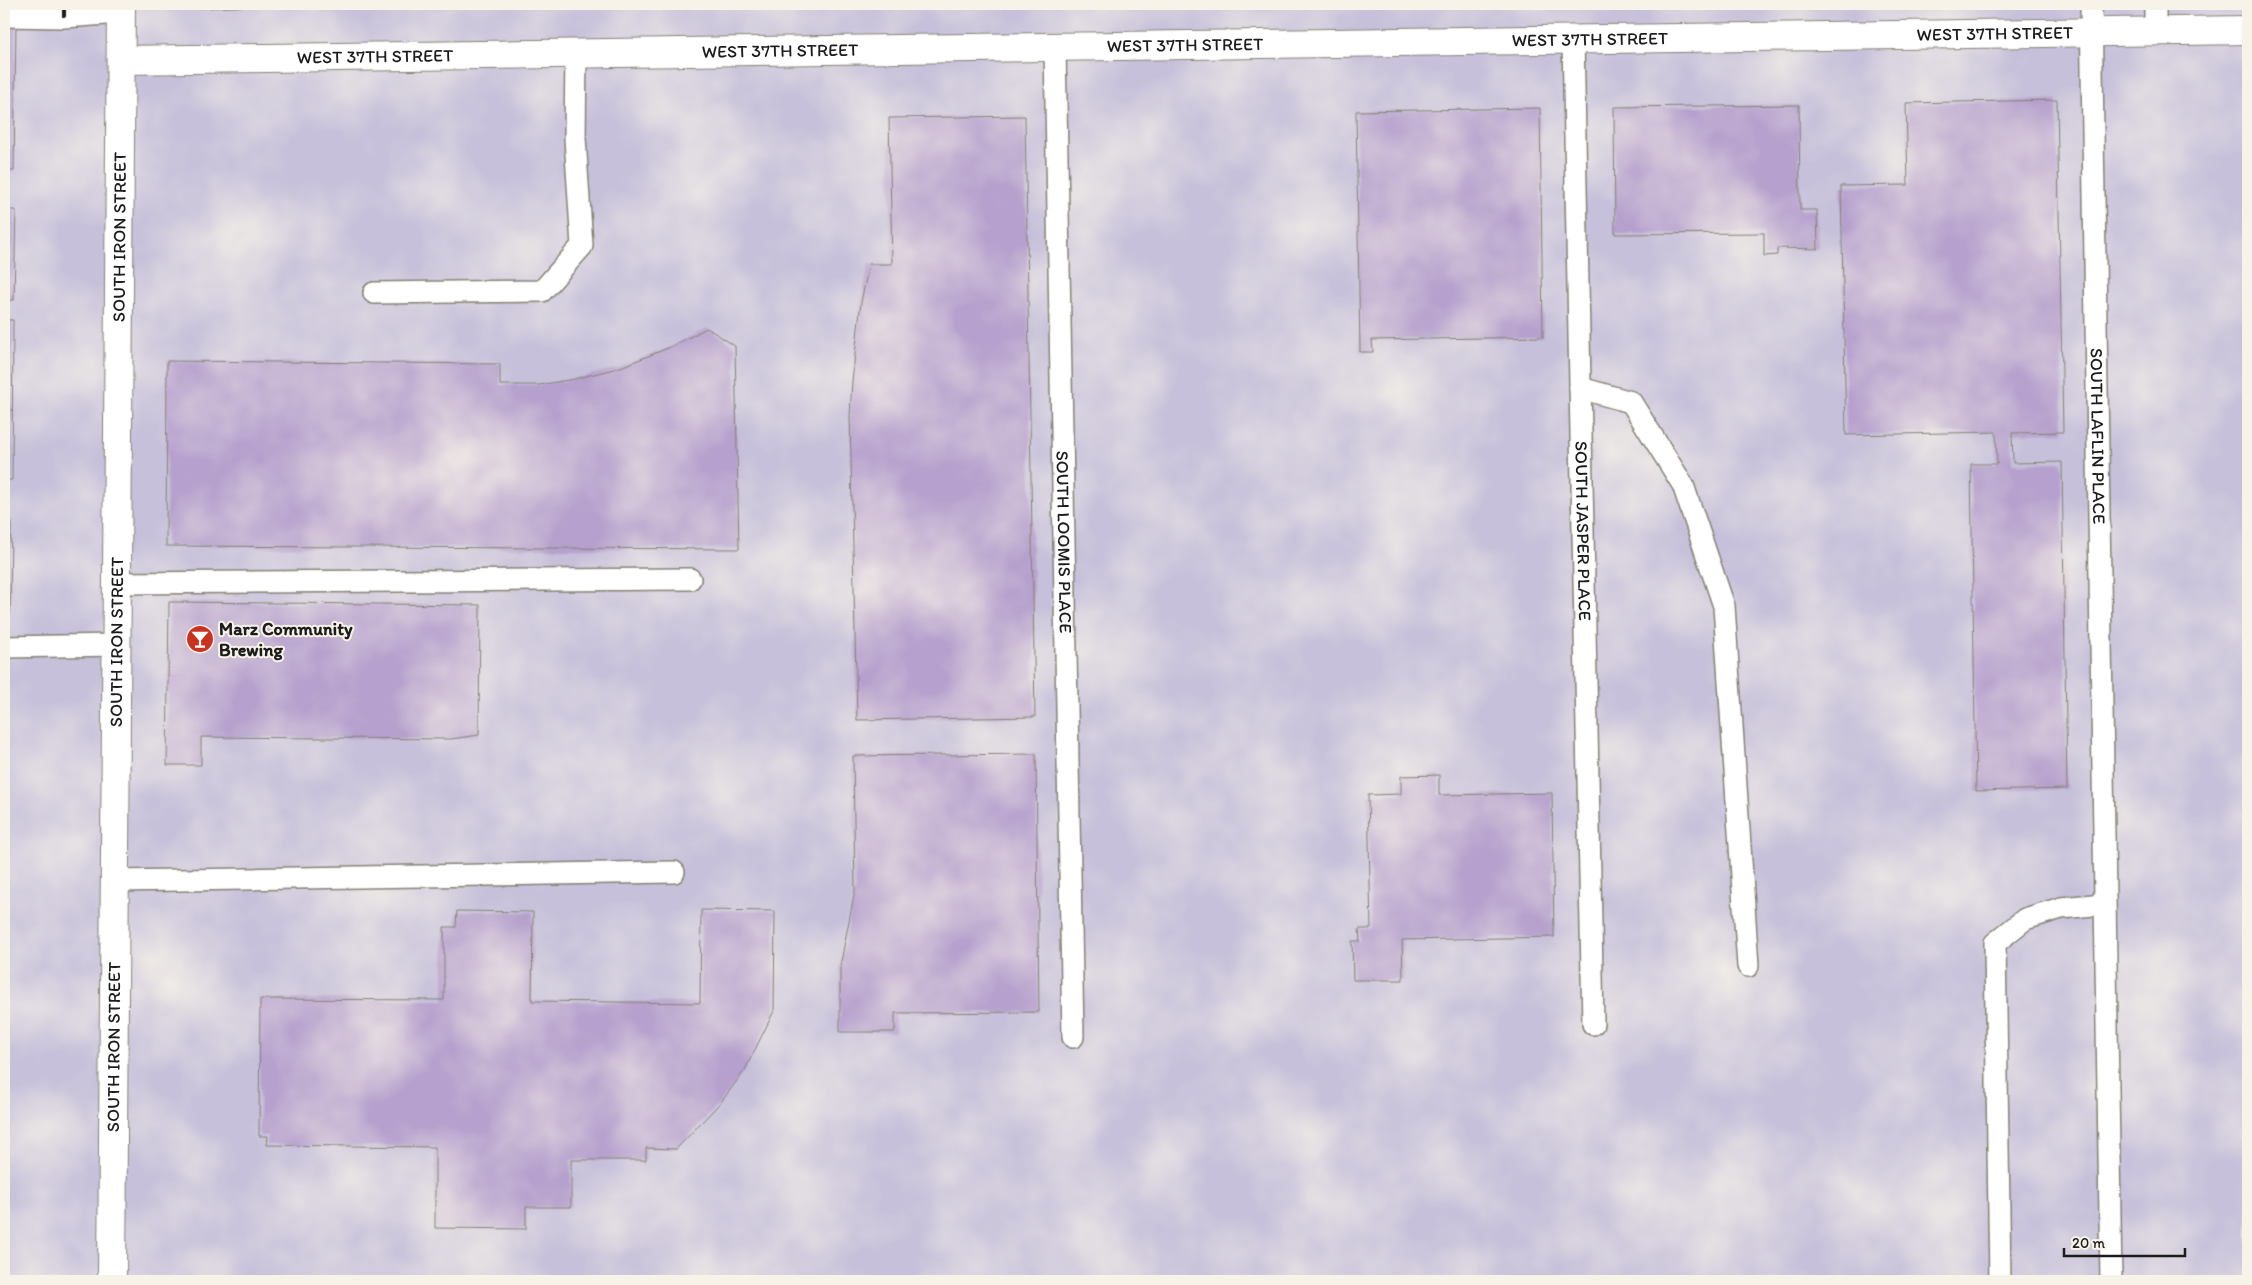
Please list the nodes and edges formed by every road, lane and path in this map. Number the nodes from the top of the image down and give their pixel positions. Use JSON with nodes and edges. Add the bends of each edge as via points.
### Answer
{"nodes":[{"id":1,"x":2090,"y":4,"type":"edge"},
{"id":2,"x":2155,"y":4,"type":"edge"},
{"id":3,"x":121,"y":8,"type":"edge"},
{"id":4,"x":4,"y":16,"type":"edge"},
{"id":5,"x":2248,"y":30,"type":"edge"},
{"id":6,"x":2155,"y":31,"type":"junction"},
{"id":7,"x":2091,"y":32,"type":"junction"},
{"id":8,"x":1573,"y":40,"type":"junction"},
{"id":9,"x":1055,"y":47,"type":"junction"},
{"id":10,"x":576,"y":53,"type":"junction"},
{"id":11,"x":121,"y":60,"type":"junction"},
{"id":12,"x":374,"y":293,"type":"dead end"},
{"id":13,"x":1580,"y":388,"type":"junction"},
{"id":14,"x":690,"y":579,"type":"dead end"},
{"id":15,"x":117,"y":583,"type":"junction"},
{"id":16,"x":117,"y":645,"type":"junction"},
{"id":17,"x":4,"y":647,"type":"edge"},
{"id":18,"x":674,"y":872,"type":"dead end"},
{"id":19,"x":115,"y":881,"type":"junction"},
{"id":20,"x":2104,"y":904,"type":"junction"},
{"id":21,"x":1748,"y":966,"type":"dead end"},
{"id":22,"x":1593,"y":1024,"type":"dead end"},
{"id":23,"x":1073,"y":1037,"type":"dead end"},
{"id":24,"x":112,"y":1281,"type":"edge"},
{"id":25,"x":2000,"y":1281,"type":"edge"},
{"id":26,"x":2111,"y":1281,"type":"edge"}],
"edges":[{"from":1,"to":7,"type":"lane","name":"SOUTH LAFLIN PLACE"},
{"from":2,"to":6,"type":"lane"},
{"from":3,"to":4,"type":"lane","via":[[64,17]]},
{"from":3,"to":11,"type":"street","name":"SOUTH IRON STREET"},
{"from":5,"to":6,"type":"street","name":"WEST 37TH STREET"},
{"from":6,"to":7,"type":"street","name":"WEST 37TH STREET"},
{"from":7,"to":8,"type":"street","name":"WEST 37TH STREET"},
{"from":7,"to":20,"type":"lane","name":"SOUTH LAFLIN PLACE"},
{"from":8,"to":9,"type":"street","name":"WEST 37TH STREET"},
{"from":8,"to":13,"type":"lane","name":"SOUTH JASPER PLACE"},
{"from":9,"to":10,"type":"street","name":"WEST 37TH STREET"},
{"from":9,"to":23,"type":"lane","name":"SOUTH LOOMIS PLACE"},
{"from":10,"to":11,"type":"street","name":"WEST 37TH STREET"},
{"from":10,"to":12,"type":"lane","via":[[575,138],[582,246],[542,290]]},
{"from":11,"to":15,"type":"street","name":"SOUTH IRON STREET"},
{"from":13,"to":21,"type":"lane","via":[[1632,402],[1683,485],[1724,606]]},
{"from":13,"to":22,"type":"lane","name":"SOUTH JASPER PLACE"},
{"from":14,"to":15,"type":"lane"},
{"from":15,"to":16,"type":"street","name":"SOUTH IRON STREET"},
{"from":16,"to":17,"type":"lane"},
{"from":16,"to":19,"type":"street","name":"SOUTH IRON STREET"},
{"from":18,"to":19,"type":"lane"},
{"from":19,"to":24,"type":"street","name":"SOUTH IRON STREET"},
{"from":20,"to":25,"type":"lane","via":[[2061,908],[2025,919],[1996,944]]},
{"from":20,"to":26,"type":"lane","name":"SOUTH LAFLIN PLACE"}]}
